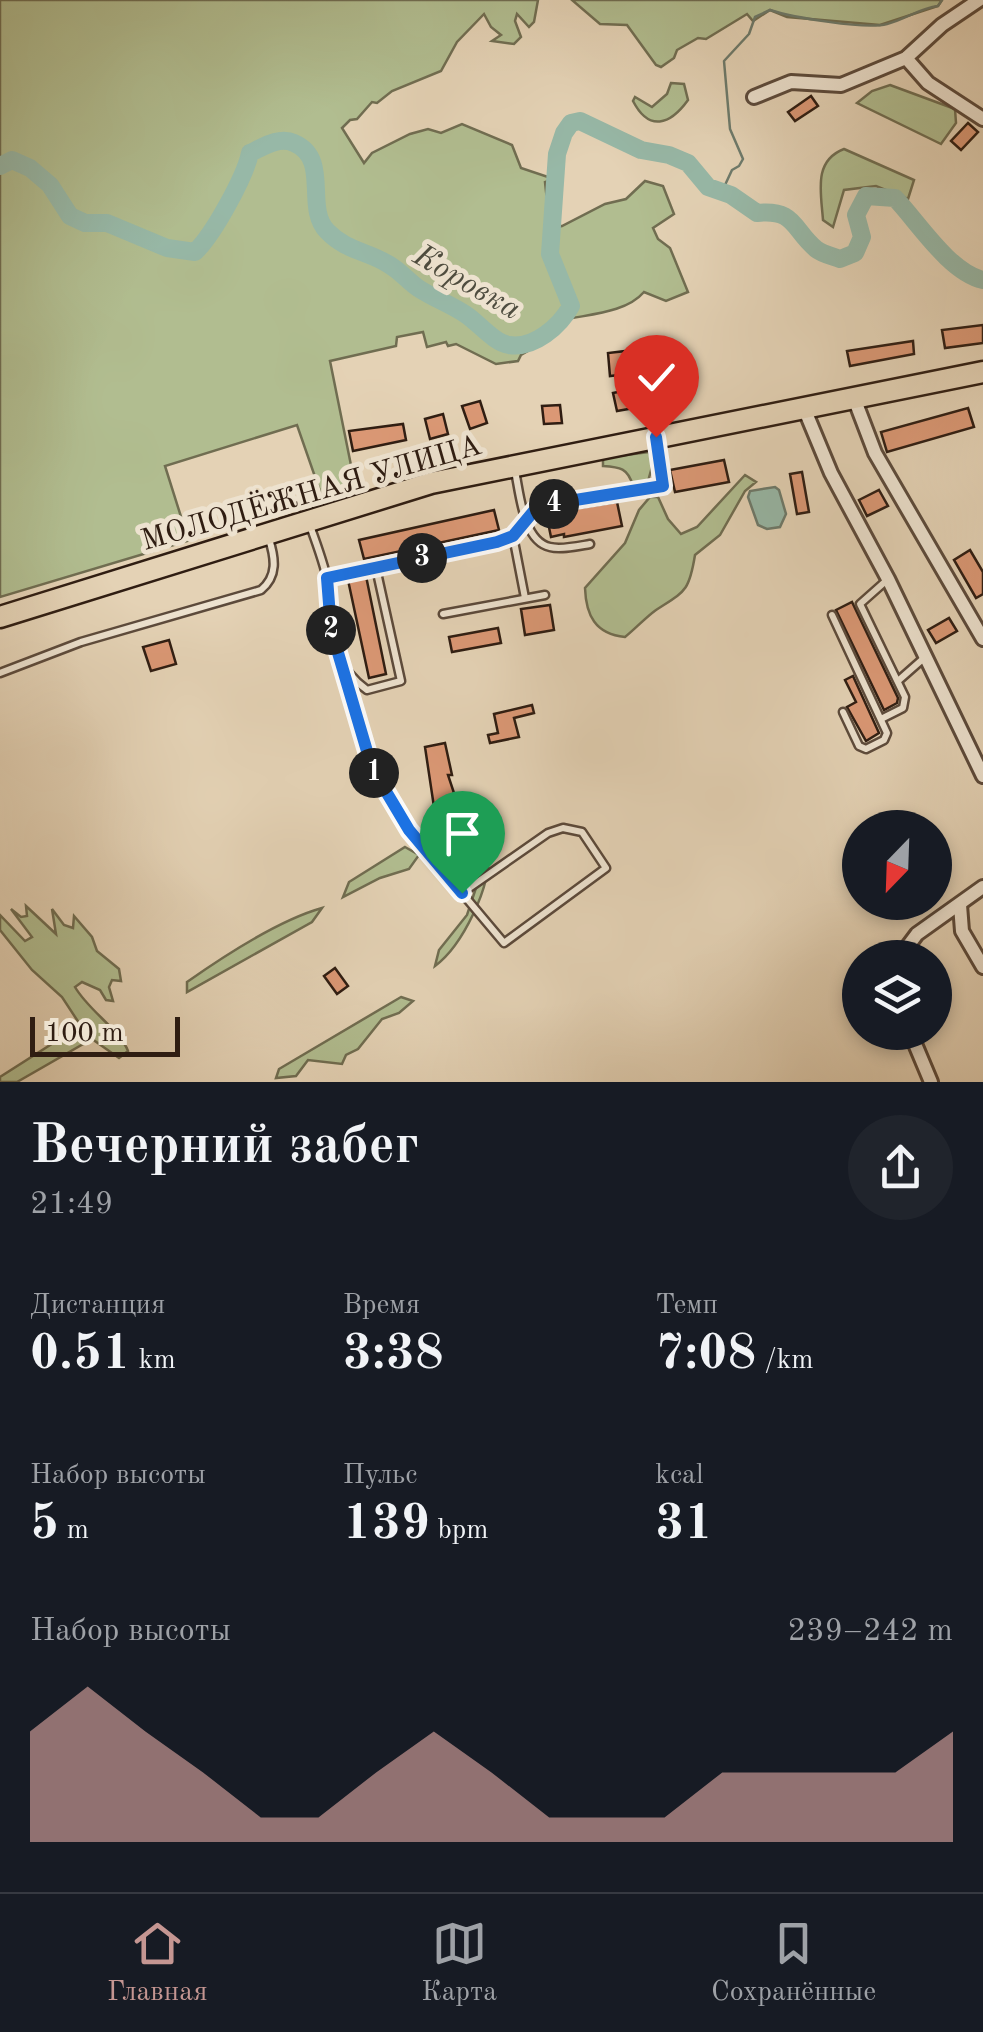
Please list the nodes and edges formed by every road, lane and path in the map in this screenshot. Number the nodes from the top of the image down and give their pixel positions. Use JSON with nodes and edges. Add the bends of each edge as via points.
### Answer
{"nodes":[{"id":1,"x":979,"y":0,"type":"edge"},
{"id":2,"x":906,"y":58,"type":"junction"},
{"id":3,"x":754,"y":96,"type":"dead end"},
{"id":4,"x":983,"y":119,"type":"edge"},
{"id":5,"x":983,"y":372,"type":"edge"},
{"id":6,"x":854,"y":398,"type":"junction"},
{"id":7,"x":804,"y":408,"type":"junction"},
{"id":8,"x":656,"y":437,"type":"junction"},
{"id":9,"x":514,"y":465,"type":"junction"},
{"id":10,"x":308,"y":520,"type":"junction"},
{"id":11,"x":526,"y":520,"type":"junction"},
{"id":12,"x":267,"y":533,"type":"junction"},
{"id":13,"x":513,"y":536,"type":"junction"},
{"id":14,"x":590,"y":544,"type":"dead end"},
{"id":15,"x":376,"y":568,"type":"junction"},
{"id":16,"x":327,"y":578,"type":"junction"},
{"id":17,"x":888,"y":579,"type":"junction"},
{"id":18,"x":545,"y":595,"type":"dead end"},
{"id":19,"x":525,"y":598,"type":"junction"},
{"id":20,"x":444,"y":614,"type":"dead end"},
{"id":21,"x":832,"y":615,"type":"dead end"},
{"id":22,"x":0,"y":617,"type":"edge"},
{"id":23,"x":983,"y":639,"type":"edge"},
{"id":24,"x":924,"y":658,"type":"junction"},
{"id":25,"x":340,"y":662,"type":"junction"},
{"id":26,"x":0,"y":673,"type":"edge"},
{"id":27,"x":898,"y":680,"type":"junction"},
{"id":28,"x":843,"y":712,"type":"dead end"},
{"id":29,"x":880,"y":719,"type":"junction"},
{"id":30,"x":983,"y":776,"type":"edge"},
{"id":31,"x":983,"y":887,"type":"edge"},
{"id":32,"x":462,"y":893,"type":"junction"},
{"id":33,"x":960,"y":904,"type":"junction"},
{"id":34,"x":913,"y":940,"type":"edge"},
{"id":35,"x":983,"y":966,"type":"edge"},
{"id":36,"x":918,"y":1050,"type":"edge"},
{"id":37,"x":932,"y":1082,"type":"edge"}],
"edges":[{"from":1,"to":2,"type":"street"},
{"from":2,"to":3,"type":"street","via":[[841,85],[791,82]]},
{"from":2,"to":4,"type":"street","via":[[928,83]]},
{"from":5,"to":6,"type":"main road","name":"МОЛОДЁЖНАЯ УЛИЦА"},
{"from":6,"to":7,"type":"main road","name":"МОЛОДЁЖНАЯ УЛИЦА"},
{"from":6,"to":23,"type":"street","via":[[876,453]]},
{"from":7,"to":8,"type":"main road","name":"МОЛОДЁЖНАЯ УЛИЦА"},
{"from":7,"to":17,"type":"street"},
{"from":8,"to":9,"type":"main road","name":"МОЛОДЁЖНАЯ УЛИЦА"},
{"from":8,"to":11,"type":"lane","via":[[663,486],[538,506]]},
{"from":9,"to":10,"type":"main road","name":"МОЛОДЁЖНАЯ УЛИЦА"},
{"from":9,"to":11,"type":"lane"},
{"from":10,"to":12,"type":"main road","name":"МОЛОДЁЖНАЯ УЛИЦА"},
{"from":10,"to":16,"type":"lane"},
{"from":11,"to":13,"type":"lane"},
{"from":11,"to":14,"type":"lane","via":[[536,541],[551,548]]},
{"from":12,"to":22,"type":"main road","name":"МОЛОДЁЖНАЯ УЛИЦА"},
{"from":12,"to":26,"type":"lane","via":[[275,564],[261,590],[80,642]]},
{"from":13,"to":15,"type":"lane"},
{"from":13,"to":19,"type":"lane"},
{"from":15,"to":16,"type":"lane"},
{"from":15,"to":25,"type":"lane","via":[[401,681],[366,690]]},
{"from":16,"to":25,"type":"lane"},
{"from":17,"to":24,"type":"street"},
{"from":17,"to":27,"type":"lane","via":[[860,604]]},
{"from":18,"to":19,"type":"lane"},
{"from":19,"to":20,"type":"lane"},
{"from":21,"to":29,"type":"lane"},
{"from":24,"to":27,"type":"lane"},
{"from":24,"to":30,"type":"street"},
{"from":25,"to":32,"type":"lane","via":[[372,768],[409,830]]},
{"from":27,"to":29,"type":"lane","via":[[906,702]]},
{"from":28,"to":29,"type":"lane","via":[[866,749],[884,740]]},
{"from":31,"to":33,"type":"street"},
{"from":32,"to":32,"type":"lane","via":[[504,943],[606,868],[582,832],[564,828],[548,832]]},
{"from":33,"to":34,"type":"street"},
{"from":33,"to":35,"type":"street","via":[[962,931]]},
{"from":36,"to":37,"type":"street"}]}
